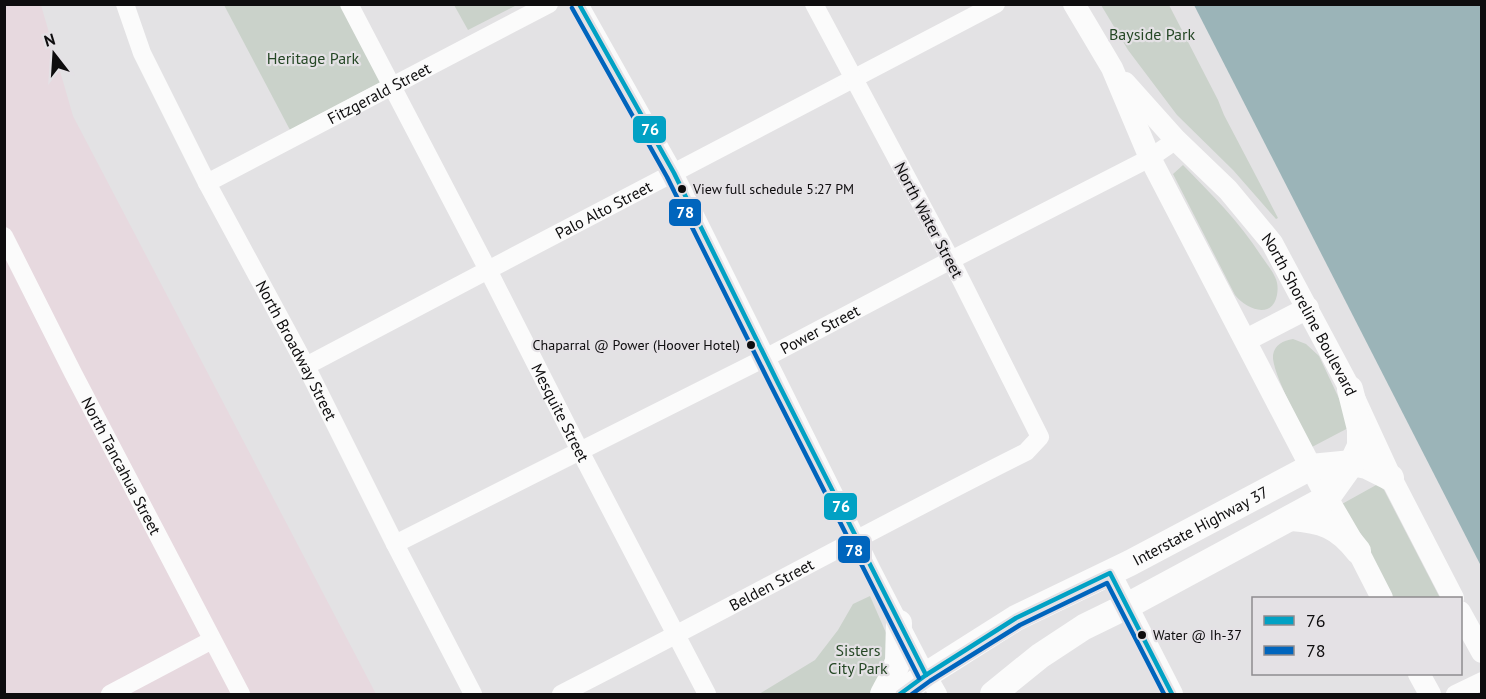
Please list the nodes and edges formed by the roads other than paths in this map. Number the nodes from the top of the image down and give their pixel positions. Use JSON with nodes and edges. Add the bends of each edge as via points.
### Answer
{"nodes":[{"id":1,"x":125,"y":4,"type":"edge"},
{"id":2,"x":349,"y":4,"type":"edge"},
{"id":3,"x":549,"y":4,"type":"edge"},
{"id":4,"x":579,"y":4,"type":"edge"},
{"id":5,"x":814,"y":4,"type":"edge"},
{"id":6,"x":996,"y":4,"type":"edge"},
{"id":7,"x":1074,"y":4,"type":"edge"},
{"id":8,"x":1112,"y":68,"type":"junction"},
{"id":9,"x":854,"y":80,"type":"junction"},
{"id":10,"x":391,"y":87,"type":"junction"},
{"id":11,"x":1176,"y":140,"type":"junction"},
{"id":12,"x":1150,"y":158,"type":"junction"},
{"id":13,"x":674,"y":173,"type":"junction"},
{"id":14,"x":207,"y":183,"type":"junction"},
{"id":15,"x":4,"y":236,"type":"edge"},
{"id":16,"x":951,"y":260,"type":"junction"},
{"id":17,"x":488,"y":270,"type":"junction"},
{"id":18,"x":1308,"y":308,"type":"junction"},
{"id":19,"x":1246,"y":340,"type":"junction"},
{"id":20,"x":765,"y":358,"type":"junction"},
{"id":21,"x":306,"y":366,"type":"junction"},
{"id":22,"x":1350,"y":389,"type":"junction"},
{"id":23,"x":1040,"y":437,"type":"joint"},
{"id":24,"x":580,"y":451,"type":"junction"},
{"id":25,"x":1352,"y":463,"type":"junction"},
{"id":26,"x":1311,"y":467,"type":"junction"},
{"id":27,"x":1391,"y":478,"type":"junction"},
{"id":28,"x":1328,"y":500,"type":"junction"},
{"id":29,"x":1291,"y":518,"type":"junction"},
{"id":30,"x":856,"y":539,"type":"junction"},
{"id":31,"x":395,"y":544,"type":"junction"},
{"id":32,"x":1358,"y":551,"type":"junction"},
{"id":33,"x":1110,"y":573,"type":"junction"},
{"id":34,"x":1381,"y":597,"type":"edge"},
{"id":35,"x":1452,"y":597,"type":"edge"},
{"id":36,"x":1127,"y":606,"type":"junction"},
{"id":37,"x":1462,"y":614,"type":"edge"},
{"id":38,"x":899,"y":623,"type":"junction"},
{"id":39,"x":676,"y":635,"type":"junction"},
{"id":40,"x":212,"y":640,"type":"junction"},
{"id":41,"x":1482,"y":652,"type":"edge"},
{"id":42,"x":1420,"y":675,"type":"edge"},
{"id":43,"x":1482,"y":681,"type":"edge"},
{"id":44,"x":932,"y":685,"type":"edge"},
{"id":45,"x":110,"y":694,"type":"edge"},
{"id":46,"x":241,"y":694,"type":"edge"},
{"id":47,"x":474,"y":694,"type":"edge"},
{"id":48,"x":561,"y":694,"type":"edge"},
{"id":49,"x":707,"y":694,"type":"edge"},
{"id":50,"x":883,"y":694,"type":"edge"},
{"id":51,"x":900,"y":694,"type":"edge"},
{"id":52,"x":993,"y":694,"type":"edge"},
{"id":53,"x":1172,"y":694,"type":"edge"},
{"id":54,"x":1430,"y":694,"type":"edge"},
{"id":55,"x":1455,"y":694,"type":"edge"}],
"edges":[{"from":1,"to":14,"type":"street","name":"North Broadway Street","via":[[142,53]]},
{"from":2,"to":10,"type":"street","name":"Mesquite Street"},
{"from":3,"to":10,"type":"street","name":"Fitzgerald Street"},
{"from":4,"to":13,"type":"street"},
{"from":5,"to":9,"type":"street","name":"North Water Street"},
{"from":6,"to":9,"type":"street","name":"Palo Alto Street"},
{"from":7,"to":8,"type":"main road","name":"North Shoreline Boulevard"},
{"from":8,"to":11,"type":"main road","name":"North Shoreline Boulevard"},
{"from":8,"to":12,"type":"main road","name":"North Shoreline Boulevard"},
{"from":9,"to":13,"type":"street","name":"Palo Alto Street"},
{"from":9,"to":16,"type":"street","name":"North Water Street"},
{"from":10,"to":14,"type":"street","name":"Fitzgerald Street"},
{"from":10,"to":17,"type":"street","name":"Mesquite Street"},
{"from":11,"to":12,"type":"street","name":"Power Street"},
{"from":11,"to":18,"type":"main road","name":"North Shoreline Boulevard","via":[[1228,190],[1272,243]]},
{"from":12,"to":16,"type":"street","name":"Power Street"},
{"from":12,"to":19,"type":"main road","name":"North Shoreline Boulevard"},
{"from":13,"to":17,"type":"street","name":"Palo Alto Street"},
{"from":13,"to":20,"type":"street"},
{"from":14,"to":21,"type":"street","name":"North Broadway Street"},
{"from":15,"to":40,"type":"street","name":"North Tancahua Street"},
{"from":16,"to":20,"type":"street","name":"Power Street"},
{"from":16,"to":23,"type":"street","name":"North Water Street"},
{"from":17,"to":21,"type":"street","name":"Palo Alto Street"},
{"from":17,"to":24,"type":"street","name":"Mesquite Street"},
{"from":18,"to":19,"type":"main road"},
{"from":18,"to":22,"type":"main road","name":"North Shoreline Boulevard"},
{"from":19,"to":26,"type":"main road","name":"North Shoreline Boulevard"},
{"from":20,"to":24,"type":"street","name":"Power Street"},
{"from":20,"to":30,"type":"street"},
{"from":21,"to":31,"type":"street","name":"North Broadway Street"},
{"from":22,"to":25,"type":"highway","via":[[1360,429],[1360,446]]},
{"from":22,"to":27,"type":"main road","name":"North Shoreline Boulevard"},
{"from":23,"to":30,"type":"street","name":"Belden Street","via":[[1026,452]]},
{"from":24,"to":31,"type":"street","name":"Power Street"},
{"from":24,"to":39,"type":"street","name":"Mesquite Street"},
{"from":25,"to":26,"type":"highway","name":"Interstate Highway 37"},
{"from":25,"to":27,"type":"highway","name":"Interstate Highway 37"},
{"from":25,"to":28,"type":"highway"},
{"from":26,"to":28,"type":"main road","name":"North Shoreline Boulevard"},
{"from":26,"to":33,"type":"highway","name":"Interstate Highway 37"},
{"from":27,"to":35,"type":"main road","name":"North Shoreline Boulevard"},
{"from":28,"to":29,"type":"highway"},
{"from":28,"to":32,"type":"main road","name":"North Shoreline Boulevard"},
{"from":29,"to":32,"type":"highway","via":[[1333,526]]},
{"from":29,"to":36,"type":"highway"},
{"from":30,"to":38,"type":"street"},
{"from":30,"to":39,"type":"street","name":"Belden Street"},
{"from":31,"to":47,"type":"street","name":"North Broadway Street"},
{"from":32,"to":34,"type":"main road","name":"North Shoreline Boulevard"},
{"from":33,"to":36,"type":"main road"},
{"from":33,"to":44,"type":"highway","name":"Interstate Highway 37","via":[[1016,618]]},
{"from":36,"to":52,"type":"highway","via":[[1084,627]]},
{"from":36,"to":53,"type":"main road"},
{"from":37,"to":41,"type":"main road"},
{"from":38,"to":44,"type":"street"},
{"from":38,"to":50,"type":"highway","via":[[898,661]]},
{"from":39,"to":48,"type":"street","name":"Belden Street"},
{"from":39,"to":49,"type":"street","name":"Mesquite Street"},
{"from":40,"to":45,"type":"street"},
{"from":40,"to":46,"type":"street","name":"North Tancahua Street"},
{"from":42,"to":54,"type":"main road"},
{"from":43,"to":55,"type":"street"},
{"from":44,"to":51,"type":"highway","name":"Interstate Highway 37"}]}
